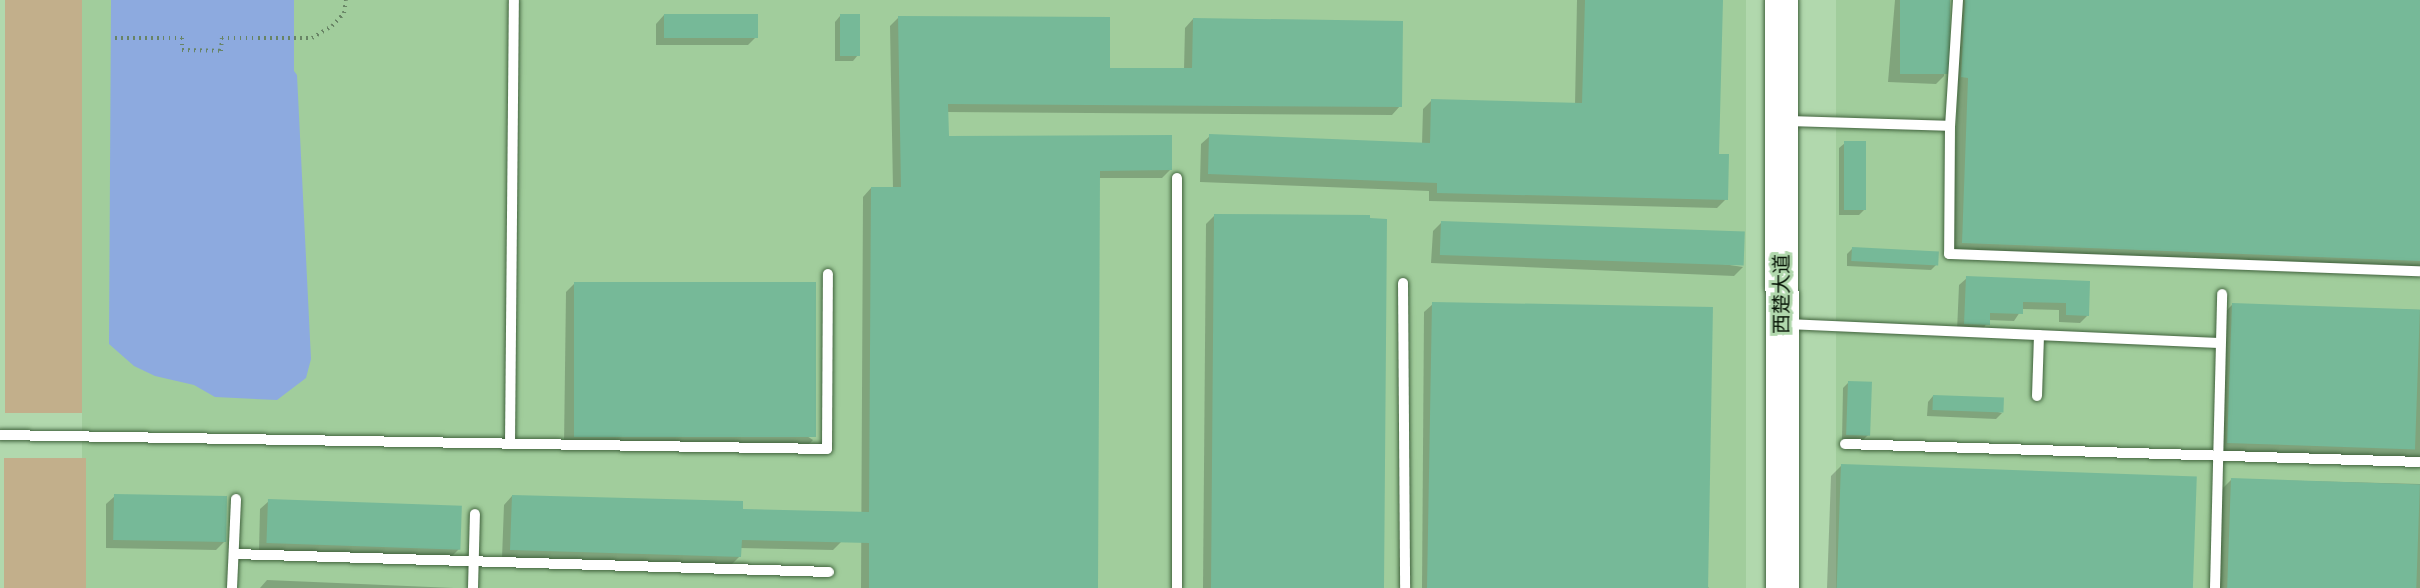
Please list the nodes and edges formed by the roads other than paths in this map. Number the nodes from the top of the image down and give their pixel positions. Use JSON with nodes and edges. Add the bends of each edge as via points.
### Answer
{"nodes":[{"id":1,"x":514,"y":0,"type":"edge"},
{"id":2,"x":1781,"y":0,"type":"edge"},
{"id":3,"x":1958,"y":0,"type":"edge"},
{"id":4,"x":1782,"y":121,"type":"junction"},
{"id":5,"x":1950,"y":126,"type":"junction"},
{"id":6,"x":1177,"y":178,"type":"dead end"},
{"id":7,"x":2420,"y":271,"type":"edge"},
{"id":8,"x":828,"y":274,"type":"dead end"},
{"id":9,"x":1403,"y":282,"type":"dead end"},
{"id":10,"x":2222,"y":294,"type":"dead end"},
{"id":11,"x":1782,"y":323,"type":"junction"},
{"id":12,"x":2039,"y":335,"type":"junction"},
{"id":13,"x":2220,"y":343,"type":"junction"},
{"id":14,"x":2037,"y":396,"type":"dead end"},
{"id":15,"x":0,"y":435,"type":"edge"},
{"id":16,"x":510,"y":444,"type":"junction"},
{"id":17,"x":1845,"y":444,"type":"dead end"},
{"id":18,"x":2218,"y":456,"type":"junction"},
{"id":19,"x":2420,"y":462,"type":"edge"},
{"id":20,"x":236,"y":499,"type":"dead end"},
{"id":21,"x":475,"y":514,"type":"dead end"},
{"id":22,"x":234,"y":554,"type":"junction"},
{"id":23,"x":473,"y":562,"type":"junction"},
{"id":24,"x":829,"y":572,"type":"dead end"},
{"id":25,"x":232,"y":588,"type":"edge"},
{"id":26,"x":472,"y":588,"type":"edge"},
{"id":27,"x":1177,"y":588,"type":"edge"},
{"id":28,"x":1405,"y":588,"type":"edge"},
{"id":29,"x":1782,"y":588,"type":"edge"},
{"id":30,"x":2215,"y":588,"type":"edge"}],
"edges":[{"from":1,"to":16,"type":"lane"},
{"from":2,"to":4,"type":"main road","name":"西楚大道"},
{"from":3,"to":5,"type":"lane"},
{"from":4,"to":5,"type":"lane"},
{"from":4,"to":11,"type":"main road","name":"西楚大道"},
{"from":5,"to":7,"type":"lane","via":[[1949,254]]},
{"from":6,"to":27,"type":"lane"},
{"from":8,"to":16,"type":"lane","via":[[827,449]]},
{"from":9,"to":28,"type":"lane"},
{"from":10,"to":13,"type":"lane"},
{"from":11,"to":12,"type":"lane"},
{"from":11,"to":29,"type":"main road","name":"西楚大道"},
{"from":12,"to":13,"type":"lane"},
{"from":12,"to":14,"type":"lane"},
{"from":13,"to":18,"type":"lane"},
{"from":15,"to":16,"type":"lane"},
{"from":17,"to":18,"type":"lane"},
{"from":18,"to":19,"type":"lane"},
{"from":18,"to":30,"type":"lane"},
{"from":20,"to":22,"type":"lane"},
{"from":21,"to":23,"type":"lane"},
{"from":22,"to":23,"type":"lane"},
{"from":22,"to":25,"type":"lane"},
{"from":23,"to":24,"type":"lane"},
{"from":23,"to":26,"type":"lane"}]}
